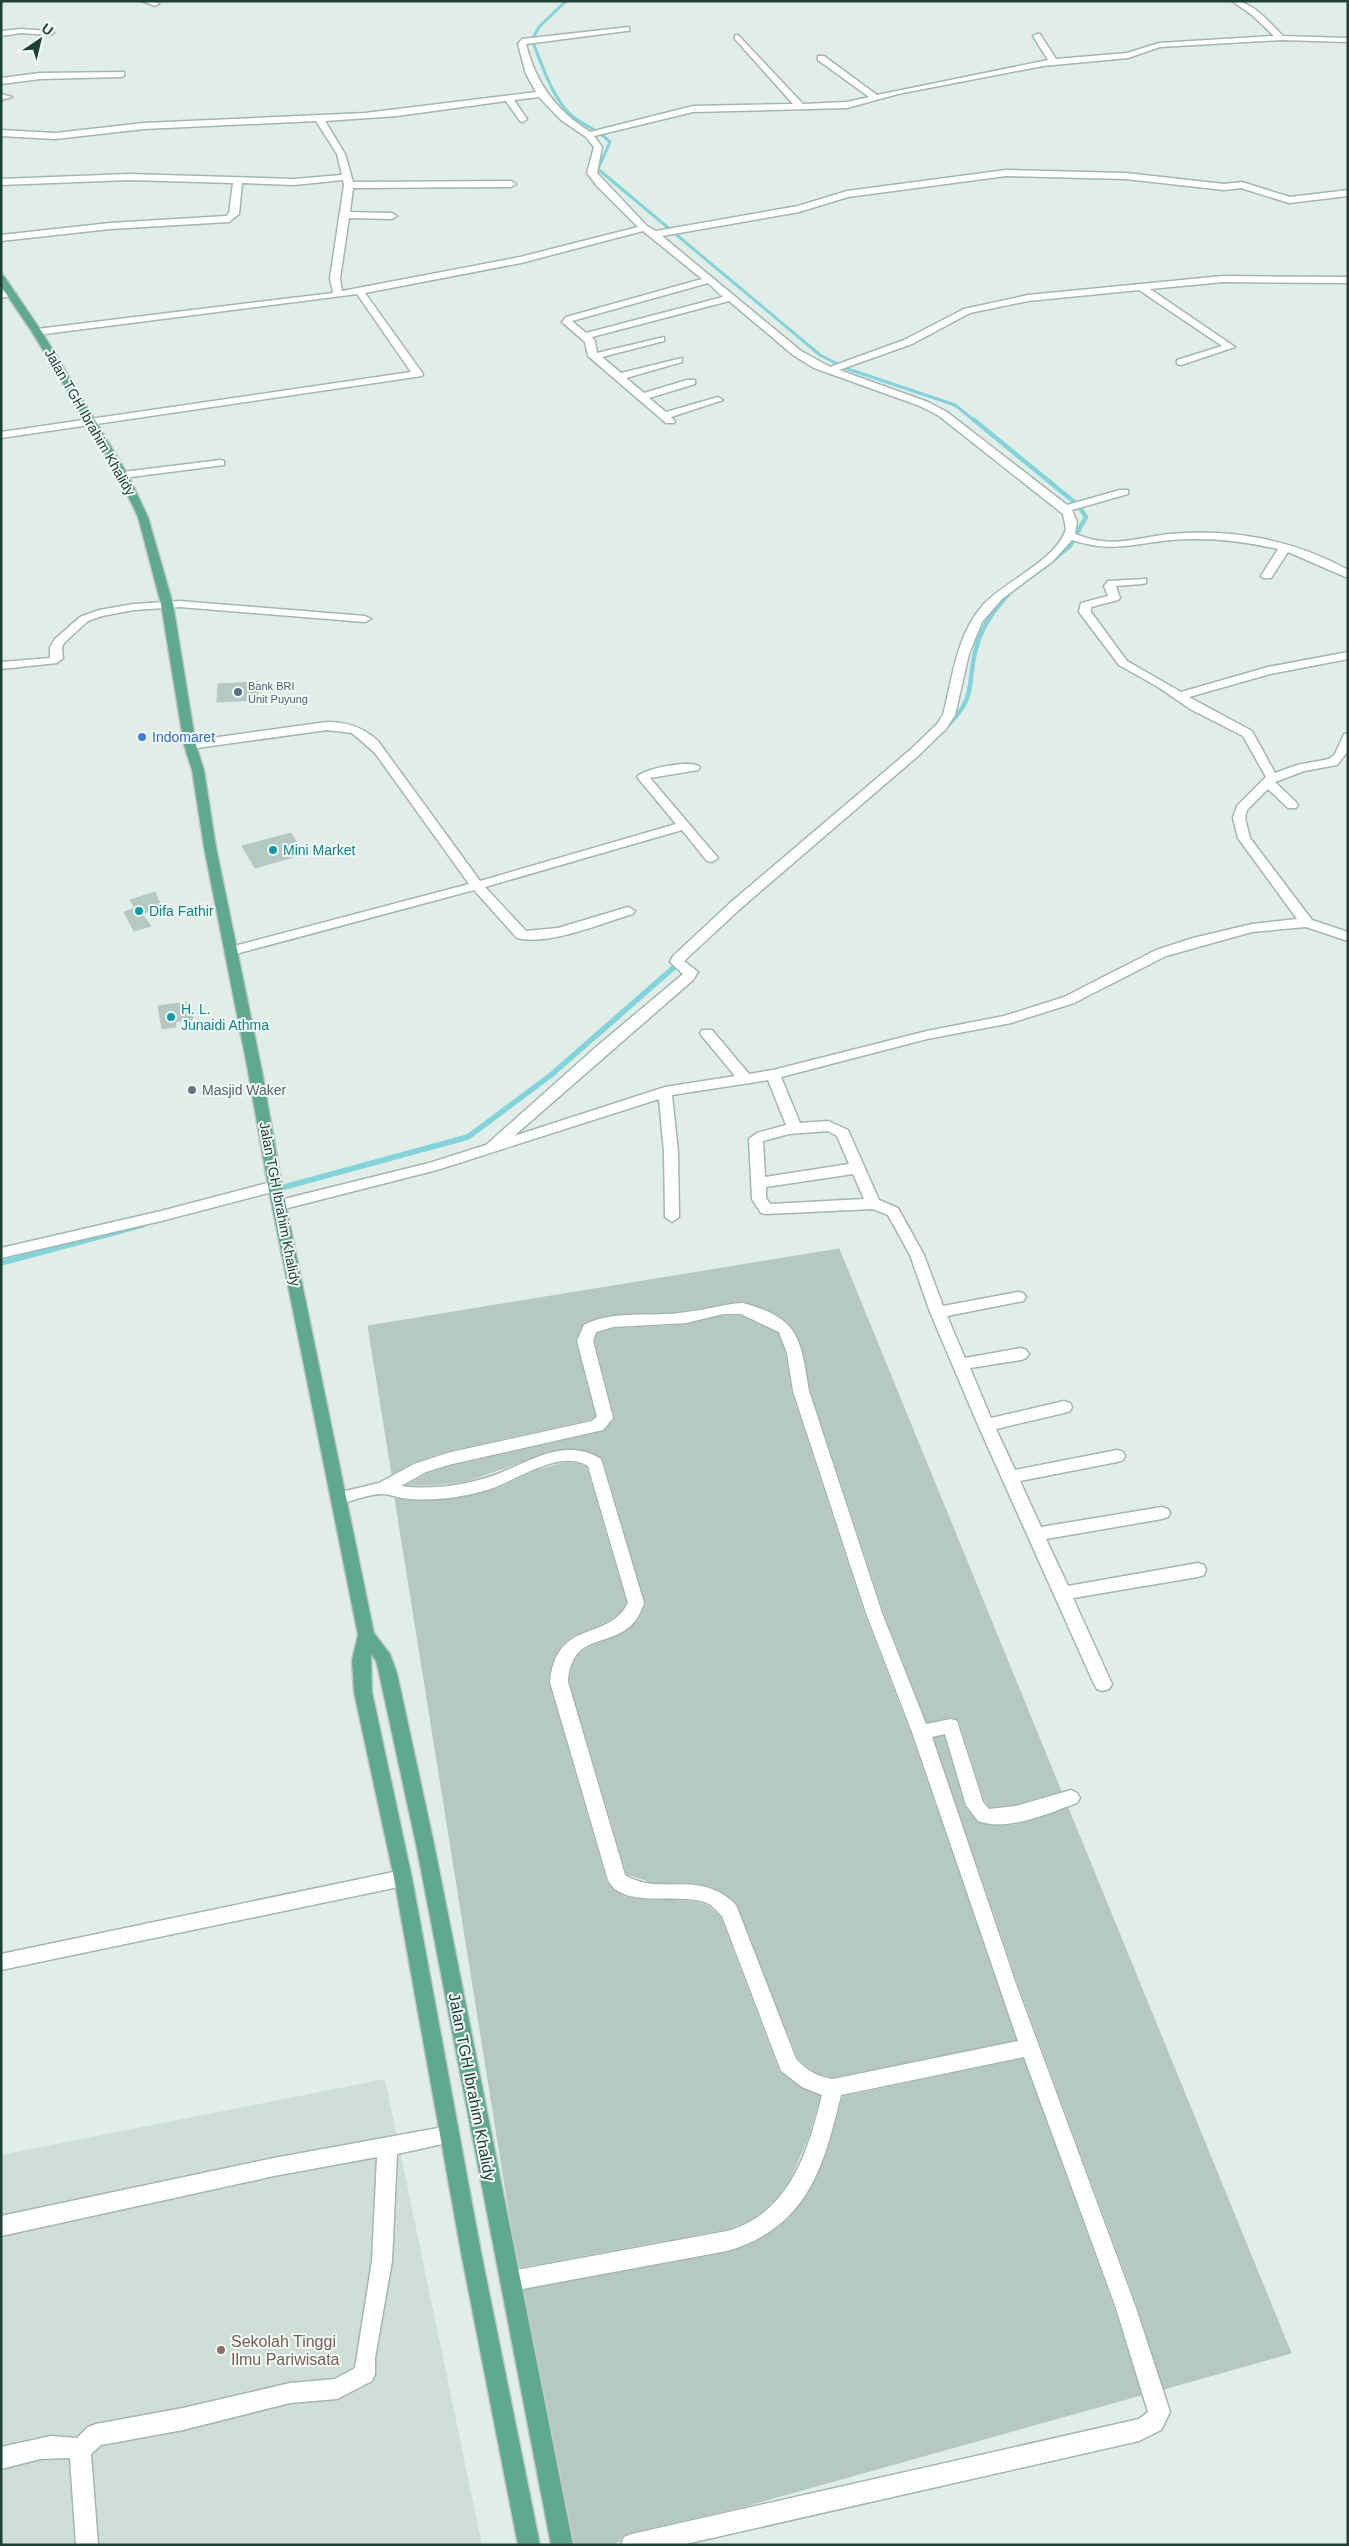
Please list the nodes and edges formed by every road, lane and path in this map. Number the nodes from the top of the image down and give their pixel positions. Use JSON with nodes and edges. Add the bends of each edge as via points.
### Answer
{"nodes":[{"id":1,"x":146,"y":1,"type":"edge"},
{"id":2,"x":1236,"y":1,"type":"edge"},
{"id":3,"x":155,"y":4,"type":"dead end"},
{"id":4,"x":626,"y":30,"type":"dead end"},
{"id":5,"x":50,"y":33,"type":"dead end"},
{"id":6,"x":1,"y":34,"type":"edge"},
{"id":7,"x":1036,"y":36,"type":"dead end"},
{"id":8,"x":738,"y":37,"type":"dead end"},
{"id":9,"x":1281,"y":38,"type":"junction"},
{"id":10,"x":1348,"y":40,"type":"edge"},
{"id":11,"x":821,"y":58,"type":"dead end"},
{"id":12,"x":1054,"y":62,"type":"junction"},
{"id":13,"x":121,"y":74,"type":"dead end"},
{"id":14,"x":1,"y":80,"type":"edge"},
{"id":15,"x":540,"y":94,"type":"junction"},
{"id":16,"x":875,"y":97,"type":"junction"},
{"id":17,"x":508,"y":98,"type":"junction"},
{"id":18,"x":800,"y":106,"type":"junction"},
{"id":19,"x":318,"y":117,"type":"junction"},
{"id":20,"x":523,"y":119,"type":"dead end"},
{"id":21,"x":1,"y":132,"type":"edge"},
{"id":22,"x":591,"y":135,"type":"junction"},
{"id":23,"x":238,"y":180,"type":"junction"},
{"id":24,"x":348,"y":181,"type":"junction"},
{"id":25,"x":1,"y":182,"type":"edge"},
{"id":26,"x":511,"y":184,"type":"dead end"},
{"id":27,"x":1348,"y":193,"type":"edge"},
{"id":28,"x":345,"y":214,"type":"junction"},
{"id":29,"x":392,"y":216,"type":"dead end"},
{"id":30,"x":652,"y":232,"type":"junction"},
{"id":31,"x":1,"y":238,"type":"edge"},
{"id":32,"x":1,"y":278,"type":"edge"},
{"id":33,"x":709,"y":280,"type":"junction"},
{"id":34,"x":1348,"y":280,"type":"edge"},
{"id":35,"x":1141,"y":287,"type":"junction"},
{"id":36,"x":359,"y":291,"type":"junction"},
{"id":37,"x":6,"y":294,"type":"edge"},
{"id":38,"x":338,"y":295,"type":"junction"},
{"id":39,"x":729,"y":298,"type":"junction"},
{"id":40,"x":37,"y":332,"type":"junction"},
{"id":41,"x":585,"y":336,"type":"junction"},
{"id":42,"x":660,"y":339,"type":"dead end"},
{"id":43,"x":596,"y":356,"type":"junction"},
{"id":44,"x":678,"y":360,"type":"dead end"},
{"id":45,"x":1182,"y":362,"type":"dead end"},
{"id":46,"x":838,"y":368,"type":"junction"},
{"id":47,"x":619,"y":377,"type":"junction"},
{"id":48,"x":691,"y":382,"type":"dead end"},
{"id":49,"x":642,"y":397,"type":"junction"},
{"id":50,"x":718,"y":400,"type":"dead end"},
{"id":51,"x":94,"y":423,"type":"junction"},
{"id":52,"x":1,"y":435,"type":"edge"},
{"id":53,"x":220,"y":463,"type":"dead end"},
{"id":54,"x":123,"y":475,"type":"junction"},
{"id":55,"x":1124,"y":492,"type":"dead end"},
{"id":56,"x":1074,"y":506,"type":"junction"},
{"id":57,"x":1074,"y":538,"type":"junction"},
{"id":58,"x":1284,"y":549,"type":"junction"},
{"id":59,"x":1348,"y":574,"type":"edge"},
{"id":60,"x":1267,"y":576,"type":"dead end"},
{"id":61,"x":1142,"y":581,"type":"dead end"},
{"id":62,"x":167,"y":604,"type":"junction"},
{"id":63,"x":365,"y":618,"type":"dead end"},
{"id":64,"x":1348,"y":655,"type":"edge"},
{"id":65,"x":1,"y":666,"type":"edge"},
{"id":66,"x":1180,"y":696,"type":"junction"},
{"id":67,"x":1347,"y":742,"type":"edge"},
{"id":68,"x":190,"y":745,"type":"junction"},
{"id":69,"x":694,"y":766,"type":"dead end"},
{"id":70,"x":1270,"y":780,"type":"junction"},
{"id":71,"x":1292,"y":806,"type":"dead end"},
{"id":72,"x":683,"y":826,"type":"junction"},
{"id":73,"x":712,"y":858,"type":"dead end"},
{"id":74,"x":477,"y":886,"type":"junction"},
{"id":75,"x":628,"y":911,"type":"dead end"},
{"id":76,"x":1307,"y":923,"type":"junction"},
{"id":77,"x":1348,"y":937,"type":"edge"},
{"id":78,"x":232,"y":951,"type":"junction"},
{"id":79,"x":707,"y":1033,"type":"dead end"},
{"id":80,"x":773,"y":1075,"type":"junction"},
{"id":81,"x":745,"y":1079,"type":"junction"},
{"id":82,"x":665,"y":1092,"type":"junction"},
{"id":83,"x":795,"y":1129,"type":"junction"},
{"id":84,"x":491,"y":1148,"type":"junction"},
{"id":85,"x":858,"y":1168,"type":"junction"},
{"id":86,"x":760,"y":1183,"type":"junction"},
{"id":87,"x":277,"y":1195,"type":"junction"},
{"id":88,"x":873,"y":1204,"type":"junction"},
{"id":89,"x":672,"y":1217,"type":"dead end"},
{"id":90,"x":1,"y":1253,"type":"edge"},
{"id":91,"x":1018,"y":1297,"type":"dead end"},
{"id":92,"x":938,"y":1312,"type":"junction"},
{"id":93,"x":1021,"y":1354,"type":"dead end"},
{"id":94,"x":960,"y":1364,"type":"junction"},
{"id":95,"x":1064,"y":1407,"type":"dead end"},
{"id":96,"x":986,"y":1425,"type":"junction"},
{"id":97,"x":1117,"y":1456,"type":"dead end"},
{"id":98,"x":1010,"y":1478,"type":"junction"},
{"id":99,"x":383,"y":1488,"type":"junction"},
{"id":100,"x":339,"y":1498,"type":"junction"},
{"id":101,"x":1162,"y":1513,"type":"dead end"},
{"id":102,"x":1036,"y":1534,"type":"junction"},
{"id":103,"x":1198,"y":1570,"type":"dead end"},
{"id":104,"x":1062,"y":1593,"type":"junction"},
{"id":105,"x":366,"y":1634,"type":"junction"},
{"id":106,"x":1103,"y":1684,"type":"dead end"},
{"id":107,"x":920,"y":1732,"type":"junction"},
{"id":108,"x":1071,"y":1798,"type":"dead end"},
{"id":109,"x":403,"y":1878,"type":"junction"},
{"id":110,"x":1,"y":1962,"type":"edge"},
{"id":111,"x":1030,"y":2047,"type":"junction"},
{"id":112,"x":832,"y":2088,"type":"junction"},
{"id":113,"x":449,"y":2135,"type":"junction"},
{"id":114,"x":387,"y":2147,"type":"junction"},
{"id":115,"x":1,"y":2226,"type":"edge"},
{"id":116,"x":511,"y":2281,"type":"junction"},
{"id":117,"x":80,"y":2450,"type":"junction"},
{"id":118,"x":1,"y":2458,"type":"edge"},
{"id":119,"x":87,"y":2545,"type":"edge"},
{"id":120,"x":529,"y":2545,"type":"edge"},
{"id":121,"x":562,"y":2545,"type":"edge"},
{"id":122,"x":632,"y":2545,"type":"edge"}],
"edges":[{"from":1,"to":3,"type":"street"},
{"from":2,"to":9,"type":"street","via":[[1255,13]]},
{"from":4,"to":15,"type":"street","via":[[525,41],[522,47]]},
{"from":5,"to":6,"type":"street","via":[[21,31]]},
{"from":7,"to":12,"type":"street"},
{"from":8,"to":18,"type":"street"},
{"from":9,"to":10,"type":"street"},
{"from":9,"to":12,"type":"street","via":[[1174,43],[1128,55]]},
{"from":11,"to":16,"type":"street"},
{"from":12,"to":16,"type":"street"},
{"from":13,"to":14,"type":"street"},
{"from":15,"to":17,"type":"street"},
{"from":15,"to":22,"type":"street","via":[[564,120]]},
{"from":16,"to":18,"type":"street","via":[[848,105]]},
{"from":17,"to":19,"type":"street","via":[[405,112]]},
{"from":17,"to":20,"type":"street"},
{"from":18,"to":22,"type":"street","via":[[693,109]]},
{"from":19,"to":21,"type":"street","via":[[133,127],[52,138]]},
{"from":19,"to":24,"type":"street","via":[[341,154]]},
{"from":22,"to":30,"type":"street","via":[[598,147],[592,173]]},
{"from":23,"to":24,"type":"street"},
{"from":23,"to":25,"type":"street","via":[[102,177]]},
{"from":23,"to":31,"type":"street","via":[[234,214],[229,219],[101,227]]},
{"from":24,"to":26,"type":"street"},
{"from":24,"to":28,"type":"street"},
{"from":27,"to":30,"type":"street","via":[[1289,200],[1244,185],[1224,187],[1126,176],[1006,173],[847,194],[799,209]]},
{"from":28,"to":29,"type":"street"},
{"from":28,"to":38,"type":"street","via":[[335,278]]},
{"from":30,"to":33,"type":"street"},
{"from":30,"to":36,"type":"street"},
{"from":32,"to":37,"type":"main road","name":"Jalan TGH Ibrahim Khalidy"},
{"from":33,"to":39,"type":"street"},
{"from":33,"to":41,"type":"street","via":[[568,320]]},
{"from":34,"to":35,"type":"street","via":[[1224,279]]},
{"from":35,"to":45,"type":"street","via":[[1230,346]]},
{"from":35,"to":46,"type":"street","via":[[1058,293],[967,311],[908,342]]},
{"from":36,"to":38,"type":"street"},
{"from":36,"to":51,"type":"street","via":[[418,374]]},
{"from":37,"to":40,"type":"main road","name":"Jalan TGH Ibrahim Khalidy"},
{"from":38,"to":40,"type":"street"},
{"from":39,"to":41,"type":"street"},
{"from":39,"to":46,"type":"street","via":[[797,353],[818,366]]},
{"from":40,"to":51,"type":"main road","name":"Jalan TGH Ibrahim Khalidy"},
{"from":41,"to":43,"type":"street","via":[[592,343],[590,352]]},
{"from":42,"to":43,"type":"street"},
{"from":43,"to":47,"type":"street"},
{"from":44,"to":47,"type":"street"},
{"from":46,"to":56,"type":"street","via":[[943,414]]},
{"from":47,"to":49,"type":"street"},
{"from":48,"to":49,"type":"street"},
{"from":49,"to":50,"type":"street","via":[[666,418]]},
{"from":51,"to":52,"type":"street"},
{"from":51,"to":54,"type":"main road","name":"Jalan TGH Ibrahim Khalidy"},
{"from":53,"to":54,"type":"street"},
{"from":54,"to":62,"type":"main road","name":"Jalan TGH Ibrahim Khalidy","via":[[143,517]]},
{"from":55,"to":56,"type":"street"},
{"from":56,"to":57,"type":"street"},
{"from":57,"to":58,"type":"street","via":[[1106,545],[1172,537],[1227,536]]},
{"from":57,"to":84,"type":"street","via":[[996,598],[979,618],[970,632],[949,715],[942,726],[678,959],[691,972],[688,977]]},
{"from":58,"to":59,"type":"street","via":[[1328,563]]},
{"from":58,"to":60,"type":"street"},
{"from":61,"to":66,"type":"street","via":[[1112,583],[1114,598],[1085,605],[1085,612],[1124,663]]},
{"from":62,"to":63,"type":"street"},
{"from":62,"to":65,"type":"street","via":[[114,609],[92,615],[59,641],[57,658],[53,661]]},
{"from":62,"to":68,"type":"main road","name":"Jalan TGH Ibrahim Khalidy"},
{"from":64,"to":66,"type":"street","via":[[1268,671]]},
{"from":66,"to":70,"type":"street","via":[[1248,734]]},
{"from":67,"to":70,"type":"street","via":[[1333,762],[1296,769]]},
{"from":68,"to":74,"type":"street","via":[[327,726],[356,730],[380,750]]},
{"from":68,"to":78,"type":"main road","name":"Jalan TGH Ibrahim Khalidy","via":[[198,770]]},
{"from":69,"to":72,"type":"street","via":[[654,772],[644,777]]},
{"from":70,"to":71,"type":"street"},
{"from":70,"to":76,"type":"street","via":[[1242,809],[1240,829]]},
{"from":72,"to":73,"type":"street"},
{"from":72,"to":74,"type":"street"},
{"from":74,"to":75,"type":"street","via":[[524,936],[562,930]]},
{"from":74,"to":78,"type":"street"},
{"from":76,"to":77,"type":"street"},
{"from":76,"to":80,"type":"street","via":[[1252,928],[1198,941],[1161,953],[1084,993],[1041,1010],[927,1035]]},
{"from":78,"to":87,"type":"main road","name":"Jalan TGH Ibrahim Khalidy"},
{"from":79,"to":81,"type":"street"},
{"from":80,"to":81,"type":"street"},
{"from":80,"to":83,"type":"street"},
{"from":81,"to":82,"type":"street"},
{"from":82,"to":84,"type":"street"},
{"from":82,"to":89,"type":"street","via":[[671,1152]]},
{"from":83,"to":85,"type":"street","via":[[814,1126],[836,1129],[846,1139]]},
{"from":83,"to":86,"type":"street","via":[[756,1139]]},
{"from":84,"to":87,"type":"street","via":[[432,1167]]},
{"from":85,"to":86,"type":"street"},
{"from":85,"to":88,"type":"street"},
{"from":86,"to":88,"type":"street","via":[[760,1204],[771,1211]]},
{"from":87,"to":90,"type":"street","via":[[161,1216]]},
{"from":87,"to":100,"type":"main road","name":"Jalan TGH Ibrahim Khalidy"},
{"from":88,"to":92,"type":"street","via":[[889,1210],[901,1223]]},
{"from":91,"to":92,"type":"street"},
{"from":92,"to":94,"type":"street"},
{"from":93,"to":94,"type":"street"},
{"from":94,"to":96,"type":"street"},
{"from":95,"to":96,"type":"street"},
{"from":96,"to":98,"type":"street"},
{"from":97,"to":98,"type":"street"},
{"from":98,"to":102,"type":"street"},
{"from":99,"to":100,"type":"street"},
{"from":99,"to":107,"type":"street","via":[[430,1464],[601,1424],[605,1418],[585,1341],[585,1334],[597,1325],[625,1320],[697,1317],[737,1307],[759,1314],[785,1329],[790,1340],[800,1391],[874,1614]]},
{"from":99,"to":112,"type":"street","via":[[427,1495],[489,1483],[556,1457],[579,1456],[595,1463],[636,1603],[624,1620],[568,1650],[558,1668],[559,1682],[617,1880],[630,1887],[702,1892],[717,1898],[729,1911],[788,2065],[814,2085]]},
{"from":100,"to":105,"type":"main road","name":"Jalan TGH Ibrahim Khalidy"},
{"from":101,"to":102,"type":"street"},
{"from":102,"to":104,"type":"street"},
{"from":103,"to":104,"type":"street"},
{"from":104,"to":106,"type":"street"},
{"from":105,"to":109,"type":"main road","name":"Jalan TGH Ibrahim Khalidy","via":[[360,1660],[363,1692]]},
{"from":105,"to":116,"type":"main road","name":"Jalan TGH Ibrahim Khalidy","via":[[384,1659],[388,1673]]},
{"from":107,"to":108,"type":"street","via":[[951,1726],[976,1805],[984,1816],[1036,1808]]},
{"from":107,"to":111,"type":"street"},
{"from":109,"to":110,"type":"street"},
{"from":109,"to":113,"type":"main road","name":"Jalan TGH Ibrahim Khalidy"},
{"from":111,"to":112,"type":"street"},
{"from":111,"to":122,"type":"street","via":[[1126,2308],[1159,2407],[1157,2420],[1150,2426],[1120,2435]]},
{"from":112,"to":116,"type":"street","via":[[811,2169],[796,2193],[757,2230],[727,2241]]},
{"from":113,"to":114,"type":"street"},
{"from":113,"to":120,"type":"main road","name":"Jalan TGH Ibrahim Khalidy"},
{"from":114,"to":115,"type":"street","via":[[246,2173]]},
{"from":114,"to":117,"type":"street","via":[[382,2261],[365,2374],[337,2389],[290,2393],[96,2436]]},
{"from":116,"to":121,"type":"main road","name":"Jalan TGH Ibrahim Khalidy"},
{"from":117,"to":118,"type":"street","via":[[68,2446]]},
{"from":117,"to":119,"type":"street"}]}
